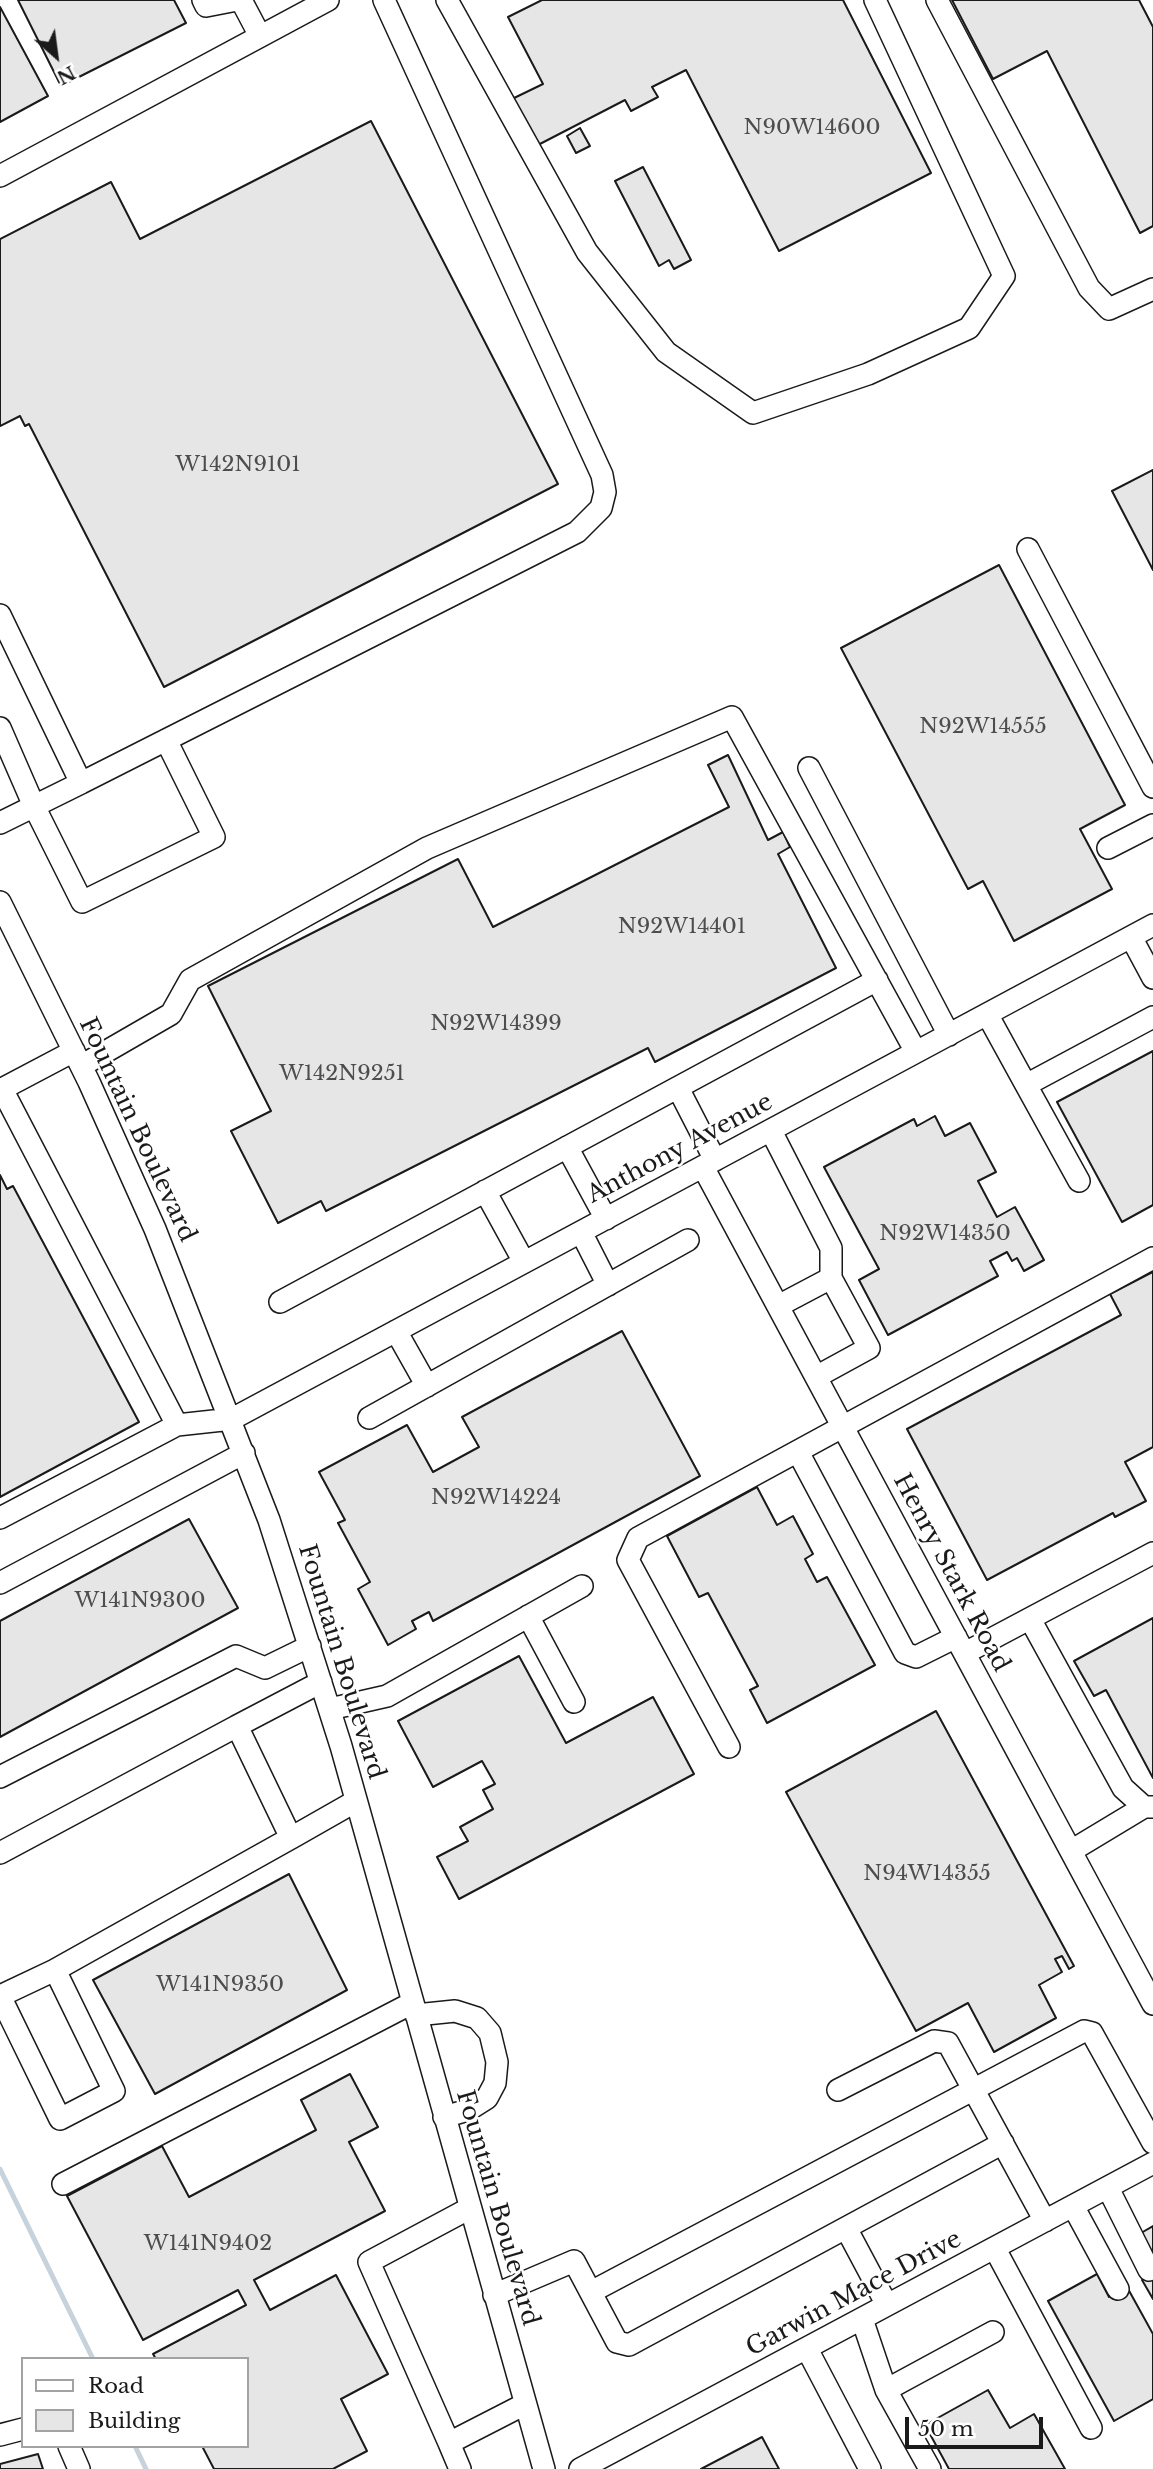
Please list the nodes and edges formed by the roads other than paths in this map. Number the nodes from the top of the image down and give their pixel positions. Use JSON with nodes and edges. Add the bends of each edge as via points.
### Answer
{"nodes":[{"id":1,"x":203,"y":0,"type":"edge"},
{"id":2,"x":239,"y":0,"type":"edge"},
{"id":3,"x":328,"y":0,"type":"edge"},
{"id":4,"x":384,"y":0,"type":"edge"},
{"id":5,"x":447,"y":0,"type":"edge"},
{"id":6,"x":875,"y":0,"type":"edge"},
{"id":7,"x":937,"y":0,"type":"edge"},
{"id":8,"x":260,"y":36,"type":"junction"},
{"id":9,"x":0,"y":176,"type":"edge"},
{"id":10,"x":1153,"y":289,"type":"edge"},
{"id":11,"x":1028,"y":549,"type":"dead end"},
{"id":12,"x":0,"y":615,"type":"edge"},
{"id":13,"x":0,"y":728,"type":"edge"},
{"id":14,"x":166,"y":740,"type":"junction"},
{"id":15,"x":809,"y":768,"type":"dead end"},
{"id":16,"x":80,"y":783,"type":"junction"},
{"id":17,"x":1153,"y":786,"type":"edge"},
{"id":18,"x":34,"y":806,"type":"junction"},
{"id":19,"x":0,"y":823,"type":"edge"},
{"id":20,"x":1153,"y":825,"type":"edge"},
{"id":21,"x":1108,"y":848,"type":"dead end"},
{"id":22,"x":0,"y":902,"type":"edge"},
{"id":23,"x":1153,"y":925,"type":"edge"},
{"id":24,"x":1131,"y":937,"type":"junction"},
{"id":25,"x":1153,"y":978,"type":"edge"},
{"id":26,"x":877,"y":980,"type":"junction"},
{"id":27,"x":987,"y":1014,"type":"junction"},
{"id":28,"x":1153,"y":1017,"type":"edge"},
{"id":29,"x":949,"y":1035,"type":"junction"},
{"id":30,"x":916,"y":1052,"type":"junction"},
{"id":31,"x":78,"y":1058,"type":"junction"},
{"id":32,"x":1026,"y":1085,"type":"junction"},
{"id":33,"x":678,"y":1087,"type":"junction"},
{"id":34,"x":1,"y":1089,"type":"edge"},
{"id":35,"x":771,"y":1130,"type":"junction"},
{"id":36,"x":567,"y":1147,"type":"junction"},
{"id":37,"x":709,"y":1164,"type":"junction"},
{"id":38,"x":1079,"y":1181,"type":"dead end"},
{"id":39,"x":485,"y":1191,"type":"junction"},
{"id":40,"x":606,"y":1219,"type":"junction"},
{"id":41,"x":580,"y":1233,"type":"junction"},
{"id":42,"x":688,"y":1240,"type":"dead end"},
{"id":43,"x":1153,"y":1258,"type":"edge"},
{"id":44,"x":524,"y":1262,"type":"junction"},
{"id":45,"x":831,"y":1278,"type":"junction"},
{"id":46,"x":608,"y":1284,"type":"junction"},
{"id":47,"x":280,"y":1303,"type":"dead end"},
{"id":48,"x":778,"y":1306,"type":"junction"},
{"id":49,"x":396,"y":1331,"type":"junction"},
{"id":50,"x":816,"y":1377,"type":"junction"},
{"id":51,"x":427,"y":1386,"type":"junction"},
{"id":52,"x":369,"y":1418,"type":"dead end"},
{"id":53,"x":232,"y":1419,"type":"junction"},
{"id":54,"x":177,"y":1425,"type":"junction"},
{"id":55,"x":843,"y":1428,"type":"junction"},
{"id":56,"x":244,"y":1452,"type":"junction"},
{"id":57,"x":799,"y":1452,"type":"junction"},
{"id":58,"x":0,"y":1518,"type":"edge"},
{"id":59,"x":1153,"y":1553,"type":"edge"},
{"id":60,"x":0,"y":1583,"type":"edge"},
{"id":61,"x":582,"y":1586,"type":"dead end"},
{"id":62,"x":528,"y":1616,"type":"junction"},
{"id":63,"x":1030,"y":1619,"type":"junction"},
{"id":64,"x":960,"y":1645,"type":"junction"},
{"id":65,"x":310,"y":1646,"type":"junction"},
{"id":66,"x":321,"y":1682,"type":"junction"},
{"id":67,"x":574,"y":1702,"type":"dead end"},
{"id":68,"x":330,"y":1709,"type":"junction"},
{"id":69,"x":237,"y":1726,"type":"junction"},
{"id":70,"x":729,"y":1747,"type":"dead end"},
{"id":71,"x":0,"y":1777,"type":"edge"},
{"id":72,"x":356,"y":1801,"type":"junction"},
{"id":73,"x":1149,"y":1807,"type":"edge"},
{"id":74,"x":291,"y":1838,"type":"junction"},
{"id":75,"x":1071,"y":1851,"type":"junction"},
{"id":76,"x":0,"y":1853,"type":"edge"},
{"id":77,"x":55,"y":1970,"type":"junction"},
{"id":78,"x":0,"y":1996,"type":"edge"},
{"id":79,"x":1153,"y":2004,"type":"edge"},
{"id":80,"x":414,"y":2009,"type":"junction"},
{"id":81,"x":973,"y":2089,"type":"junction"},
{"id":82,"x":838,"y":2090,"type":"dead end"},
{"id":83,"x":444,"y":2117,"type":"junction"},
{"id":84,"x":1003,"y":2143,"type":"junction"},
{"id":85,"x":1153,"y":2143,"type":"edge"},
{"id":86,"x":1153,"y":2163,"type":"edge"},
{"id":87,"x":63,"y":2184,"type":"dead end"},
{"id":88,"x":1108,"y":2188,"type":"junction"},
{"id":89,"x":1073,"y":2206,"type":"junction"},
{"id":90,"x":470,"y":2208,"type":"junction"},
{"id":91,"x":1045,"y":2221,"type":"junction"},
{"id":92,"x":846,"y":2228,"type":"junction"},
{"id":93,"x":995,"y":2249,"type":"junction"},
{"id":94,"x":1149,"y":2270,"type":"dead end"},
{"id":95,"x":1118,"y":2289,"type":"dead end"},
{"id":96,"x":591,"y":2292,"type":"junction"},
{"id":97,"x":494,"y":2295,"type":"junction"},
{"id":98,"x":887,"y":2305,"type":"junction"},
{"id":99,"x":862,"y":2319,"type":"junction"},
{"id":100,"x":993,"y":2332,"type":"dead end"},
{"id":101,"x":807,"y":2349,"type":"junction"},
{"id":102,"x":886,"y":2390,"type":"junction"},
{"id":103,"x":525,"y":2404,"type":"junction"},
{"id":104,"x":1091,"y":2428,"type":"dead end"},
{"id":105,"x":21,"y":2430,"type":"edge"},
{"id":106,"x":0,"y":2435,"type":"edge"},
{"id":107,"x":449,"y":2443,"type":"junction"},
{"id":108,"x":70,"y":2448,"type":"edge"},
{"id":109,"x":79,"y":2469,"type":"edge"},
{"id":110,"x":460,"y":2469,"type":"edge"},
{"id":111,"x":544,"y":2469,"type":"edge"},
{"id":112,"x":579,"y":2469,"type":"edge"},
{"id":113,"x":870,"y":2469,"type":"edge"},
{"id":114,"x":930,"y":2469,"type":"edge"}],
"edges":[{"from":1,"to":2,"type":"street","via":[[206,6]]},
{"from":2,"to":8,"type":"street"},
{"from":3,"to":8,"type":"street"},
{"from":4,"to":14,"type":"street","via":[[602,475],[605,492],[601,508],[577,532]]},
{"from":5,"to":6,"type":"street","via":[[587,252],[666,352],[754,413],[868,374],[969,328],[1004,276]]},
{"from":7,"to":10,"type":"street","via":[[1089,288],[1109,309]]},
{"from":8,"to":9,"type":"street"},
{"from":11,"to":17,"type":"street"},
{"from":12,"to":16,"type":"street"},
{"from":13,"to":18,"type":"street"},
{"from":14,"to":16,"type":"street"},
{"from":14,"to":18,"type":"street","via":[[214,837],[82,902]]},
{"from":15,"to":29,"type":"street"},
{"from":16,"to":18,"type":"street"},
{"from":18,"to":19,"type":"street"},
{"from":20,"to":21,"type":"street"},
{"from":22,"to":31,"type":"street","name":"Fountain Boulevard"},
{"from":23,"to":24,"type":"street","name":"Anthony Avenue"},
{"from":24,"to":25,"type":"street"},
{"from":24,"to":27,"type":"street","name":"Anthony Avenue"},
{"from":26,"to":30,"type":"street"},
{"from":26,"to":31,"type":"street","via":[[732,717],[427,848],[190,980],[171,1014]]},
{"from":26,"to":33,"type":"street"},
{"from":27,"to":29,"type":"street","name":"Anthony Avenue"},
{"from":27,"to":32,"type":"street"},
{"from":28,"to":32,"type":"street"},
{"from":29,"to":30,"type":"street","name":"Anthony Avenue"},
{"from":30,"to":35,"type":"street","name":"Anthony Avenue"},
{"from":31,"to":34,"type":"street"},
{"from":31,"to":53,"type":"street","name":"Fountain Boulevard","via":[[155,1229]]},
{"from":32,"to":38,"type":"street"},
{"from":33,"to":36,"type":"street"},
{"from":33,"to":37,"type":"street","name":"Henry Stark Road"},
{"from":34,"to":54,"type":"street"},
{"from":35,"to":37,"type":"street","name":"Anthony Avenue"},
{"from":35,"to":45,"type":"street","via":[[831,1248]]},
{"from":36,"to":39,"type":"street"},
{"from":36,"to":40,"type":"street"},
{"from":37,"to":40,"type":"street","name":"Anthony Avenue"},
{"from":37,"to":48,"type":"street","name":"Henry Stark Road"},
{"from":39,"to":44,"type":"street"},
{"from":39,"to":47,"type":"street"},
{"from":40,"to":41,"type":"street","name":"Anthony Avenue"},
{"from":41,"to":44,"type":"street","name":"Anthony Avenue"},
{"from":41,"to":46,"type":"street"},
{"from":42,"to":46,"type":"street"},
{"from":43,"to":55,"type":"street"},
{"from":44,"to":49,"type":"street","name":"Anthony Avenue"},
{"from":45,"to":48,"type":"street"},
{"from":45,"to":50,"type":"street","via":[[869,1348]]},
{"from":46,"to":51,"type":"street"},
{"from":48,"to":50,"type":"street","name":"Henry Stark Road"},
{"from":49,"to":51,"type":"street"},
{"from":49,"to":53,"type":"street","name":"Anthony Avenue"},
{"from":50,"to":55,"type":"street","name":"Henry Stark Road"},
{"from":51,"to":52,"type":"street"},
{"from":53,"to":54,"type":"street"},
{"from":53,"to":56,"type":"street","name":"Fountain Boulevard"},
{"from":54,"to":58,"type":"street"},
{"from":55,"to":57,"type":"street"},
{"from":55,"to":64,"type":"street","name":"Henry Stark Road"},
{"from":56,"to":60,"type":"street"},
{"from":56,"to":65,"type":"street","name":"Fountain Boulevard"},
{"from":57,"to":64,"type":"street","via":[[905,1653],[916,1657]]},
{"from":57,"to":70,"type":"street","via":[[638,1538],[628,1560]]},
{"from":59,"to":63,"type":"street"},
{"from":61,"to":62,"type":"street"},
{"from":62,"to":67,"type":"street"},
{"from":62,"to":68,"type":"street","via":[[387,1696]]},
{"from":63,"to":64,"type":"street"},
{"from":63,"to":73,"type":"street","via":[[1123,1788]]},
{"from":64,"to":75,"type":"street","name":"Henry Stark Road"},
{"from":65,"to":66,"type":"street","name":"Fountain Boulevard"},
{"from":65,"to":71,"type":"street","via":[[265,1668],[236,1656]]},
{"from":66,"to":68,"type":"street","name":"Fountain Boulevard"},
{"from":66,"to":69,"type":"street"},
{"from":68,"to":72,"type":"street","name":"Fountain Boulevard"},
{"from":69,"to":74,"type":"street"},
{"from":69,"to":76,"type":"street"},
{"from":72,"to":74,"type":"street"},
{"from":72,"to":80,"type":"street","name":"Fountain Boulevard"},
{"from":73,"to":75,"type":"street"},
{"from":74,"to":77,"type":"street"},
{"from":75,"to":79,"type":"street","name":"Henry Stark Road"},
{"from":77,"to":78,"type":"street"},
{"from":77,"to":78,"type":"street","via":[[114,2091],[60,2119]]},
{"from":80,"to":83,"type":"street","name":"Fountain Boulevard"},
{"from":80,"to":83,"type":"street","via":[[455,2011],[477,2018],[489,2033],[497,2062],[495,2083],[487,2098]]},
{"from":80,"to":87,"type":"street"},
{"from":81,"to":82,"type":"street","via":[[948,2043],[934,2041]]},
{"from":81,"to":84,"type":"street"},
{"from":81,"to":85,"type":"street","via":[[1084,2031],[1092,2034]]},
{"from":81,"to":96,"type":"street"},
{"from":83,"to":90,"type":"street","name":"Fountain Boulevard"},
{"from":84,"to":91,"type":"street"},
{"from":84,"to":92,"type":"street"},
{"from":86,"to":88,"type":"street","name":"Garwin Mace Drive"},
{"from":88,"to":89,"type":"street","name":"Garwin Mace Drive"},
{"from":88,"to":94,"type":"street"},
{"from":89,"to":91,"type":"street","name":"Garwin Mace Drive"},
{"from":89,"to":95,"type":"street"},
{"from":90,"to":97,"type":"street","name":"Fountain Boulevard"},
{"from":90,"to":107,"type":"street","via":[[369,2262]]},
{"from":91,"to":93,"type":"street","name":"Garwin Mace Drive"},
{"from":92,"to":96,"type":"street","via":[[629,2345],[617,2342]]},
{"from":92,"to":98,"type":"street"},
{"from":93,"to":98,"type":"street","name":"Garwin Mace Drive"},
{"from":93,"to":104,"type":"street"},
{"from":96,"to":97,"type":"street","via":[[574,2261]]},
{"from":97,"to":103,"type":"street","name":"Fountain Boulevard"},
{"from":98,"to":99,"type":"street","name":"Garwin Mace Drive"},
{"from":99,"to":101,"type":"street","name":"Garwin Mace Drive"},
{"from":99,"to":102,"type":"street"},
{"from":100,"to":102,"type":"street"},
{"from":101,"to":112,"type":"street","name":"Garwin Mace Drive"},
{"from":101,"to":113,"type":"street"},
{"from":102,"to":114,"type":"street"},
{"from":103,"to":107,"type":"street"},
{"from":103,"to":111,"type":"street","name":"Fountain Boulevard"},
{"from":105,"to":106,"type":"street"},
{"from":107,"to":110,"type":"street"},
{"from":108,"to":109,"type":"street"}]}
